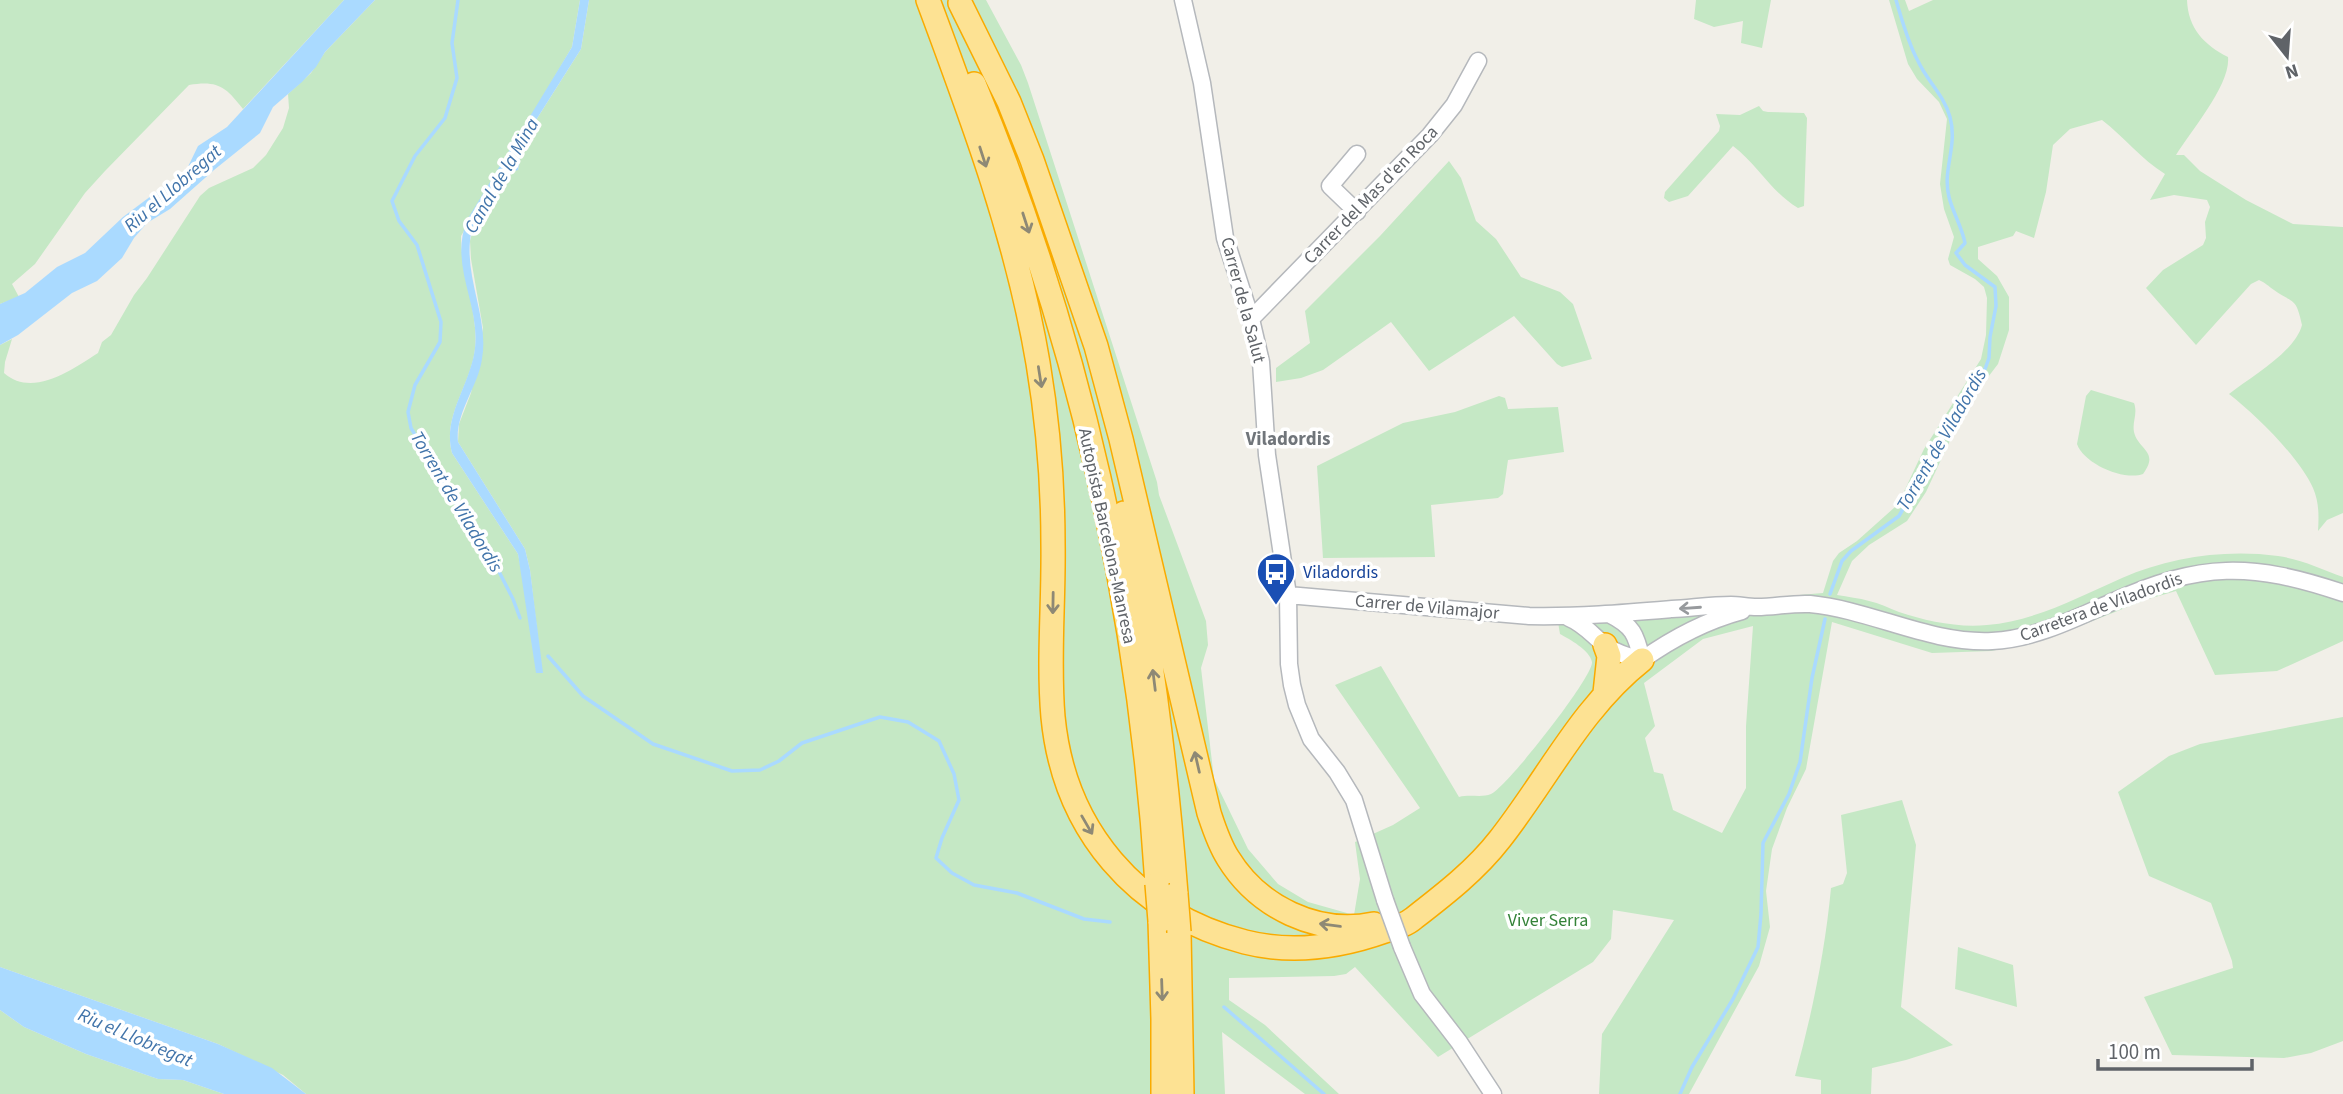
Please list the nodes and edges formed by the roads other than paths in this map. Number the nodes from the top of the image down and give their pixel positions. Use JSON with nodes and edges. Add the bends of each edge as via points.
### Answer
{"nodes":[{"id":1,"x":928,"y":0,"type":"edge"},
{"id":2,"x":1183,"y":0,"type":"edge"},
{"id":3,"x":953,"y":1,"type":"edge"},
{"id":4,"x":1478,"y":61,"type":"dead end"},
{"id":5,"x":1357,"y":154,"type":"dead end"},
{"id":6,"x":1357,"y":212,"type":"junction"},
{"id":7,"x":1251,"y":319,"type":"junction"},
{"id":8,"x":2343,"y":593,"type":"edge"},
{"id":9,"x":1288,"y":595,"type":"junction"},
{"id":10,"x":1759,"y":607,"type":"junction"},
{"id":11,"x":1608,"y":614,"type":"junction"},
{"id":12,"x":1566,"y":617,"type":"junction"},
{"id":13,"x":1605,"y":645,"type":"junction"},
{"id":14,"x":1642,"y":660,"type":"junction"},
{"id":15,"x":1605,"y":693,"type":"junction"},
{"id":16,"x":1421,"y":911,"type":"junction"},
{"id":17,"x":1169,"y":927,"type":"junction"},
{"id":18,"x":1163,"y":1094,"type":"edge"},
{"id":19,"x":1182,"y":1094,"type":"edge"},
{"id":20,"x":1493,"y":1094,"type":"edge"}],
"edges":[{"from":1,"to":16,"type":"highway","one_way":true,"via":[[997,196],[1038,360],[1052,483],[1054,720],[1070,791],[1088,829],[1116,866],[1168,911],[1252,943],[1302,948],[1350,942],[1401,926]]},
{"from":2,"to":7,"type":"street","name":"Carrer de la Salut","via":[[1202,83],[1225,237]]},
{"from":16,"to":3,"type":"highway","one_way":true,"via":[[1365,926],[1312,922],[1286,912],[1257,892],[1223,849],[1209,813],[1096,346],[1009,102]]},
{"from":3,"to":17,"type":"highway","name":"Autopista Barcelona-Manresa","bridge":true,"via":[[1036,195],[1089,365],[1110,452],[1152,667],[1166,775]]},
{"from":4,"to":6,"type":"street","name":"Carrer del Mas d'en Roca","via":[[1454,105],[1430,135]]},
{"from":5,"to":6,"type":"street","via":[[1330,186]]},
{"from":6,"to":7,"type":"street","name":"Carrer del Mas d'en Roca"},
{"from":7,"to":9,"type":"street","name":"Carrer de la Salut","via":[[1261,362],[1267,455]]},
{"from":8,"to":10,"type":"street","name":"Carretera de Viladordis","via":[[2267,572],[2209,571],[2163,582],[2035,633],[1981,641],[1947,638],[1820,606]]},
{"from":9,"to":12,"type":"street","name":"Carrer de Vilamajor"},
{"from":9,"to":20,"type":"street","name":"Carrer de la Salut","bridge":true,"via":[[1289,664],[1297,705],[1311,739],[1354,800],[1385,900],[1422,994]]},
{"from":10,"to":11,"type":"street","name":"Carretera de Viladordis","one_way":true},
{"from":10,"to":14,"type":"street","via":[[1706,622]]},
{"from":11,"to":12,"type":"street","name":"Carretera de Viladordis"},
{"from":11,"to":14,"type":"street","via":[[1635,634]]},
{"from":12,"to":13,"type":"street","via":[[1581,623]]},
{"from":13,"to":14,"type":"street"},
{"from":13,"to":15,"type":"highway","via":[[1609,656]]},
{"from":14,"to":15,"type":"highway"},
{"from":15,"to":16,"type":"highway","via":[[1500,839],[1456,887]]},
{"from":17,"to":18,"type":"highway","name":"Autopista Barcelona-Manresa","one_way":true},
{"from":17,"to":19,"type":"highway","name":"Autopista Barcelona-Manresa"}]}
